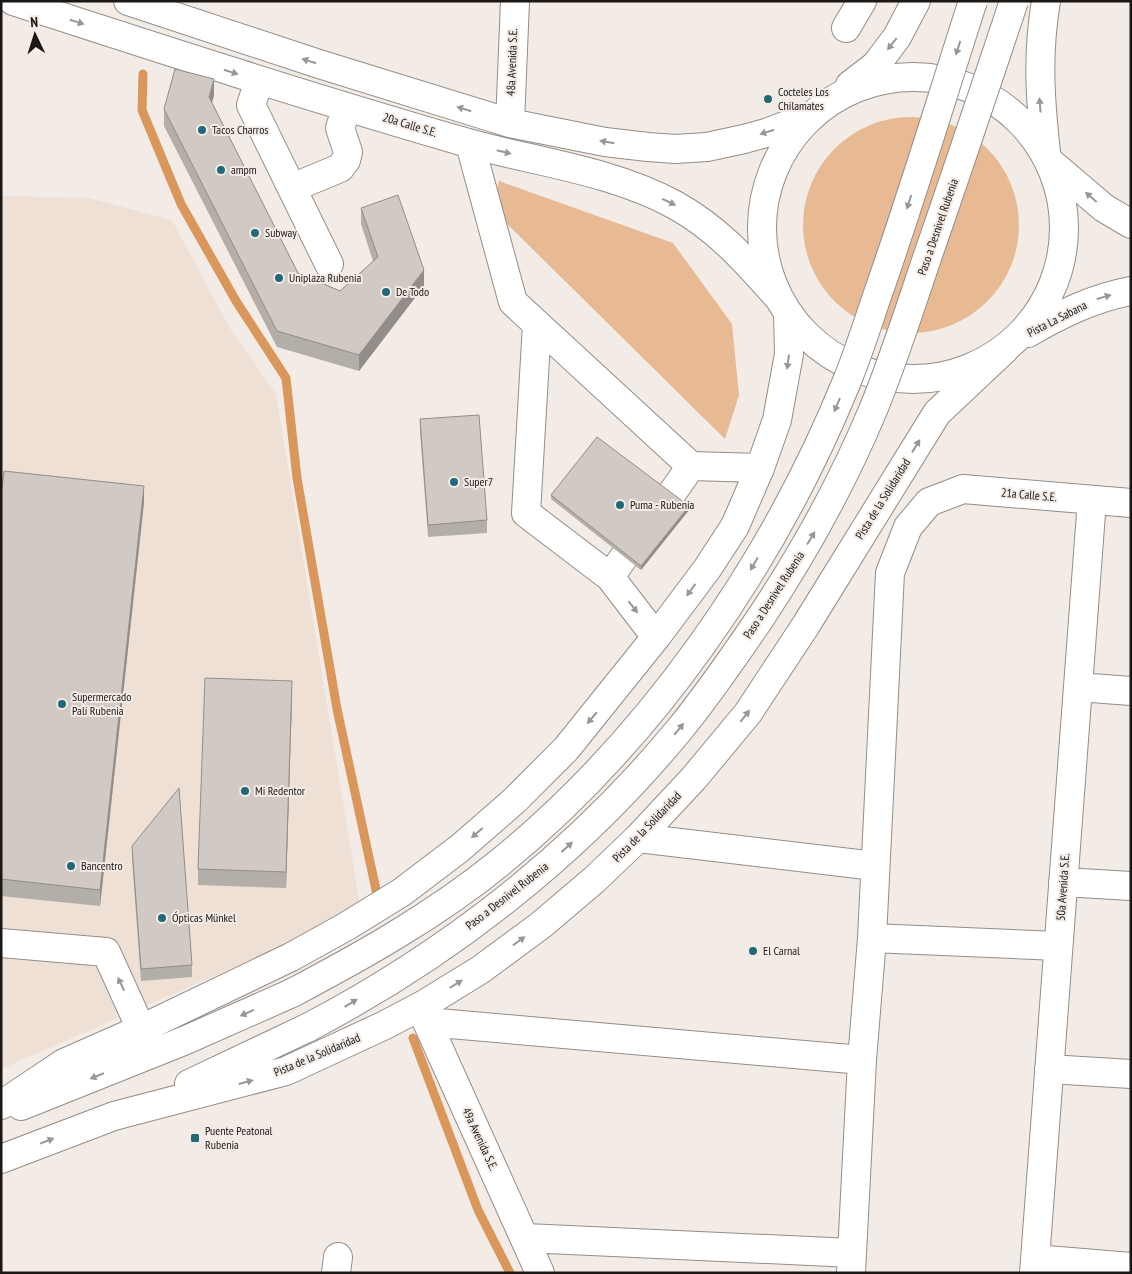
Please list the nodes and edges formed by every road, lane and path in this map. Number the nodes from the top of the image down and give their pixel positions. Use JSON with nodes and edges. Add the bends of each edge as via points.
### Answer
{"nodes":[{"id":1,"x":14,"y":1,"type":"edge"},
{"id":2,"x":128,"y":1,"type":"edge"},
{"id":3,"x":515,"y":1,"type":"edge"},
{"id":4,"x":862,"y":1,"type":"edge"},
{"id":5,"x":916,"y":1,"type":"edge"},
{"id":6,"x":973,"y":1,"type":"edge"},
{"id":7,"x":1014,"y":1,"type":"edge"},
{"id":8,"x":1046,"y":1,"type":"edge"},
{"id":9,"x":194,"y":11,"type":"edge"},
{"id":10,"x":846,"y":28,"type":"dead end"},
{"id":11,"x":258,"y":81,"type":"junction"},
{"id":12,"x":347,"y":106,"type":"junction"},
{"id":13,"x":816,"y":112,"type":"junction"},
{"id":14,"x":510,"y":123,"type":"junction"},
{"id":15,"x":470,"y":144,"type":"junction"},
{"id":16,"x":1048,"y":158,"type":"junction"},
{"id":17,"x":292,"y":188,"type":"junction"},
{"id":18,"x":1131,"y":224,"type":"edge"},
{"id":19,"x":329,"y":264,"type":"dead end"},
{"id":20,"x":1131,"y":291,"type":"edge"},
{"id":21,"x":783,"y":305,"type":"junction"},
{"id":22,"x":537,"y":324,"type":"junction"},
{"id":23,"x":1009,"y":345,"type":"junction"},
{"id":24,"x":691,"y":466,"type":"junction"},
{"id":25,"x":760,"y":468,"type":"junction"},
{"id":26,"x":670,"y":496,"type":"edge"},
{"id":27,"x":1092,"y":500,"type":"junction"},
{"id":28,"x":1131,"y":503,"type":"edge"},
{"id":29,"x":656,"y":637,"type":"junction"},
{"id":30,"x":1078,"y":687,"type":"junction"},
{"id":31,"x":1131,"y":691,"type":"edge"},
{"id":32,"x":638,"y":838,"type":"junction"},
{"id":33,"x":875,"y":866,"type":"junction"},
{"id":34,"x":1063,"y":882,"type":"junction"},
{"id":35,"x":1131,"y":886,"type":"edge"},
{"id":36,"x":872,"y":938,"type":"junction"},
{"id":37,"x":1,"y":942,"type":"edge"},
{"id":38,"x":1058,"y":946,"type":"junction"},
{"id":39,"x":425,"y":1014,"type":"junction"},
{"id":40,"x":309,"y":1027,"type":"joint"},
{"id":41,"x":141,"y":1028,"type":"junction"},
{"id":42,"x":862,"y":1060,"type":"junction"},
{"id":43,"x":1049,"y":1069,"type":"junction"},
{"id":44,"x":1131,"y":1074,"type":"edge"},
{"id":45,"x":1,"y":1105,"type":"edge"},
{"id":46,"x":131,"y":1111,"type":"junction"},
{"id":47,"x":1,"y":1113,"type":"edge"},
{"id":48,"x":1,"y":1158,"type":"edge"},
{"id":49,"x":526,"y":1238,"type":"junction"},
{"id":50,"x":852,"y":1263,"type":"edge"},
{"id":51,"x":1034,"y":1266,"type":"edge"},
{"id":52,"x":1131,"y":1267,"type":"edge"},
{"id":53,"x":540,"y":1273,"type":"edge"}],
"edges":[{"from":1,"to":11,"type":"main road","name":"20a Calle S.E.","one_way":true},
{"from":2,"to":9,"type":"main road"},
{"from":3,"to":14,"type":"main road","name":"48a Avenida S.E."},
{"from":4,"to":10,"type":"main road"},
{"from":5,"to":13,"type":"main road","one_way":true,"via":[[897,37],[876,65]]},
{"from":6,"to":47,"type":"main road","one_way":true,"bridge":true,"via":[[888,266],[848,379],[809,466],[734,598],[655,706],[613,755],[498,864],[428,915],[359,958],[292,993],[186,1040]]},
{"from":40,"to":7,"type":"main road","name":"Paso a Desnivel Rubenia","one_way":true,"bridge":true,"via":[[456,936],[548,865],[641,774],[685,723],[742,644],[816,530],[872,412]]},
{"from":16,"to":8,"type":"main road","one_way":true,"via":[[1039,77],[1040,33]]},
{"from":14,"to":9,"type":"main road","one_way":true},
{"from":11,"to":12,"type":"main road","name":"20a Calle S.E."},
{"from":11,"to":17,"type":"main road","via":[[251,105]]},
{"from":12,"to":15,"type":"main road","name":"20a Calle S.E."},
{"from":12,"to":17,"type":"main road","via":[[340,128],[348,152],[346,160],[340,168]]},
{"from":13,"to":14,"type":"main road","one_way":true,"via":[[778,129],[744,139],[707,147],[675,149],[605,142]]},
{"from":13,"to":16,"type":"main road","via":[[845,93],[874,82],[912,77],[950,81],[979,92],[1005,108],[1028,128]]},
{"from":13,"to":21,"type":"main road","via":[[795,133],[782,153],[764,199],[763,249],[768,273]]},
{"from":15,"to":21,"type":"main road","name":"20a Calle S.E.","one_way":true,"via":[[624,183],[674,204],[724,238]]},
{"from":15,"to":22,"type":"main road","via":[[513,302]]},
{"from":18,"to":16,"type":"main road","one_way":true,"via":[[1104,208]]},
{"from":16,"to":23,"type":"main road","via":[[1057,179],[1065,214],[1064,249],[1055,284],[1047,300],[1027,329]]},
{"from":17,"to":19,"type":"main road"},
{"from":23,"to":20,"type":"main road","name":"Pista La Sabana","one_way":true,"via":[[1087,302]]},
{"from":21,"to":23,"type":"main road","name":"20a Calle S.E.","via":[[807,336],[829,354],[881,376],[924,379],[953,374],[980,364]]},
{"from":21,"to":25,"type":"main road","one_way":true,"via":[[789,354],[784,390]]},
{"from":22,"to":24,"type":"main road"},
{"from":22,"to":29,"type":"main road","one_way":true,"via":[[526,513],[617,567]]},
{"from":32,"to":23,"type":"main road","name":"Pista de la Solidaridad","one_way":true,"via":[[694,778],[748,712],[806,625],[937,413]]},
{"from":24,"to":25,"type":"main road"},
{"from":24,"to":26,"type":"main road"},
{"from":25,"to":29,"type":"main road","one_way":true,"via":[[736,526]]},
{"from":27,"to":28,"type":"main road","name":"21a Calle S.E."},
{"from":27,"to":30,"type":"main road","name":"50a Avenida S.E."},
{"from":27,"to":33,"type":"main road","name":"21a Calle S.E.","via":[[963,489],[929,502],[908,527],[890,574]]},
{"from":29,"to":41,"type":"main road","one_way":true,"via":[[566,749],[514,801],[402,892],[307,948]]},
{"from":30,"to":31,"type":"main road"},
{"from":30,"to":34,"type":"main road","name":"50a Avenida S.E."},
{"from":32,"to":33,"type":"main road"},
{"from":39,"to":32,"type":"main road","name":"Pista de la Solidaridad","one_way":true,"via":[[541,925]]},
{"from":33,"to":36,"type":"main road"},
{"from":34,"to":35,"type":"main road"},
{"from":34,"to":38,"type":"main road","name":"50a Avenida S.E."},
{"from":36,"to":38,"type":"main road"},
{"from":36,"to":42,"type":"main road"},
{"from":41,"to":37,"type":"main road","one_way":true,"via":[[106,952]]},
{"from":38,"to":43,"type":"main road","name":"50a Avenida S.E."},
{"from":39,"to":42,"type":"main road"},
{"from":46,"to":39,"type":"main road","name":"Pista de la Solidaridad","one_way":true,"via":[[286,1071],[385,1025]]},
{"from":39,"to":49,"type":"main road","name":"49a Avenida S.E."},
{"from":40,"to":46,"type":"main road","name":"Pista de la Solidaridad"},
{"from":41,"to":45,"type":"main road","via":[[64,1063]]},
{"from":42,"to":50,"type":"main road"},
{"from":43,"to":44,"type":"main road"},
{"from":43,"to":51,"type":"main road","name":"50a Avenida S.E."},
{"from":48,"to":46,"type":"main road","name":"Pista de la Solidaridad","one_way":true},
{"from":49,"to":50,"type":"main road"},
{"from":49,"to":53,"type":"main road","name":"49a Avenida S.E."},
{"from":51,"to":52,"type":"main road"}]}
